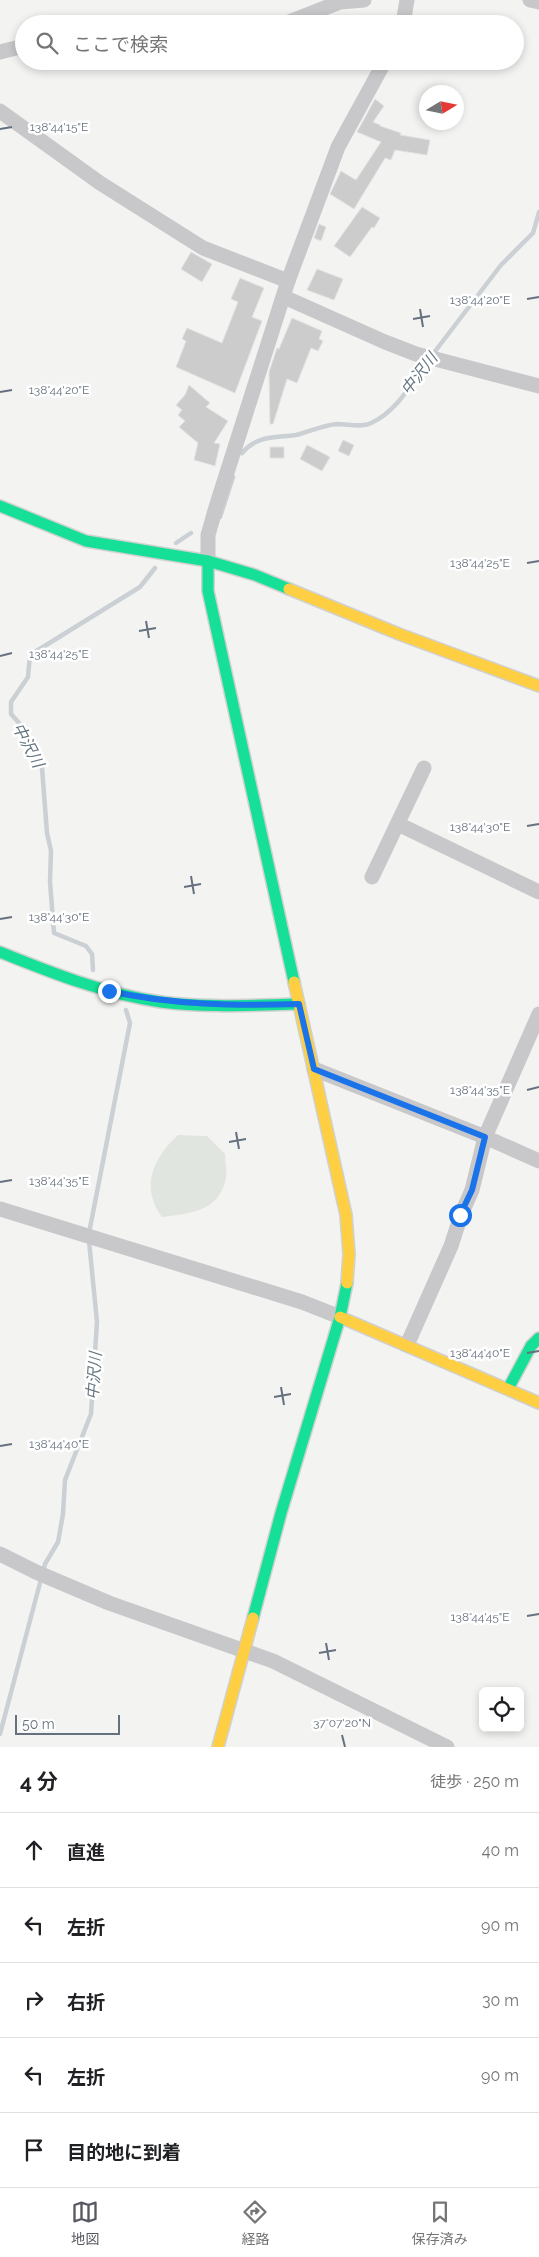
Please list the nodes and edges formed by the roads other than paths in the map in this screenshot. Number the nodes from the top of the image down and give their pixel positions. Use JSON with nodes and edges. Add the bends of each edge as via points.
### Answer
{"nodes":[{"id":1,"x":364,"y":0,"type":"edge"},
{"id":2,"x":407,"y":0,"type":"edge"},
{"id":3,"x":530,"y":0,"type":"edge"},
{"id":4,"x":539,"y":2,"type":"edge"},
{"id":5,"x":307,"y":15,"type":"edge"},
{"id":6,"x":404,"y":15,"type":"edge"},
{"id":7,"x":15,"y":48,"type":"edge"},
{"id":8,"x":0,"y":52,"type":"edge"},
{"id":9,"x":379,"y":70,"type":"edge"},
{"id":10,"x":0,"y":111,"type":"edge"},
{"id":11,"x":288,"y":281,"type":"junction"},
{"id":12,"x":284,"y":297,"type":"junction"},
{"id":13,"x":539,"y":386,"type":"edge"},
{"id":14,"x":0,"y":506,"type":"edge"},
{"id":15,"x":208,"y":561,"type":"junction"},
{"id":16,"x":539,"y":686,"type":"edge"},
{"id":17,"x":424,"y":768,"type":"dead end"},
{"id":18,"x":398,"y":824,"type":"junction"},
{"id":19,"x":372,"y":877,"type":"dead end"},
{"id":20,"x":539,"y":892,"type":"edge"},
{"id":21,"x":0,"y":952,"type":"edge"},
{"id":22,"x":299,"y":1004,"type":"junction"},
{"id":23,"x":539,"y":1014,"type":"edge"},
{"id":24,"x":314,"y":1069,"type":"junction"},
{"id":25,"x":485,"y":1137,"type":"junction"},
{"id":26,"x":539,"y":1161,"type":"edge"},
{"id":27,"x":0,"y":1209,"type":"edge"},
{"id":28,"x":340,"y":1317,"type":"junction"},
{"id":29,"x":539,"y":1338,"type":"edge"},
{"id":30,"x":407,"y":1346,"type":"junction"},
{"id":31,"x":508,"y":1389,"type":"junction"},
{"id":32,"x":539,"y":1402,"type":"edge"},
{"id":33,"x":0,"y":1554,"type":"edge"},
{"id":34,"x":245,"y":1650,"type":"junction"},
{"id":35,"x":218,"y":1747,"type":"edge"},
{"id":36,"x":447,"y":1747,"type":"edge"}],
"edges":[{"from":1,"to":5,"type":"street","via":[[340,2]]},
{"from":2,"to":6,"type":"street"},
{"from":3,"to":4,"type":"street"},
{"from":7,"to":8,"type":"street"},
{"from":9,"to":11,"type":"street","via":[[338,147]]},
{"from":10,"to":11,"type":"street","via":[[100,183],[203,248]]},
{"from":11,"to":12,"type":"street"},
{"from":12,"to":13,"type":"street","via":[[416,354]]},
{"from":12,"to":15,"type":"street","via":[[216,507],[208,535]]},
{"from":14,"to":15,"type":"street","via":[[86,541]]},
{"from":15,"to":16,"type":"street","via":[[254,575]]},
{"from":15,"to":22,"type":"street","via":[[208,591]]},
{"from":17,"to":18,"type":"street"},
{"from":18,"to":19,"type":"street"},
{"from":18,"to":20,"type":"street"},
{"from":21,"to":22,"type":"street","via":[[109,991],[146,999],[235,1006]]},
{"from":22,"to":24,"type":"street"},
{"from":23,"to":25,"type":"street"},
{"from":24,"to":25,"type":"street"},
{"from":24,"to":28,"type":"street","via":[[351,1249],[349,1284]]},
{"from":25,"to":26,"type":"street"},
{"from":25,"to":30,"type":"street","via":[[472,1190]]},
{"from":27,"to":28,"type":"street","via":[[302,1302]]},
{"from":28,"to":30,"type":"street"},
{"from":28,"to":34,"type":"street","via":[[281,1513]]},
{"from":29,"to":31,"type":"street","via":[[531,1346]]},
{"from":30,"to":31,"type":"street"},
{"from":31,"to":32,"type":"street"},
{"from":33,"to":34,"type":"street","via":[[109,1603]]},
{"from":34,"to":35,"type":"street"},
{"from":34,"to":36,"type":"street"}]}
